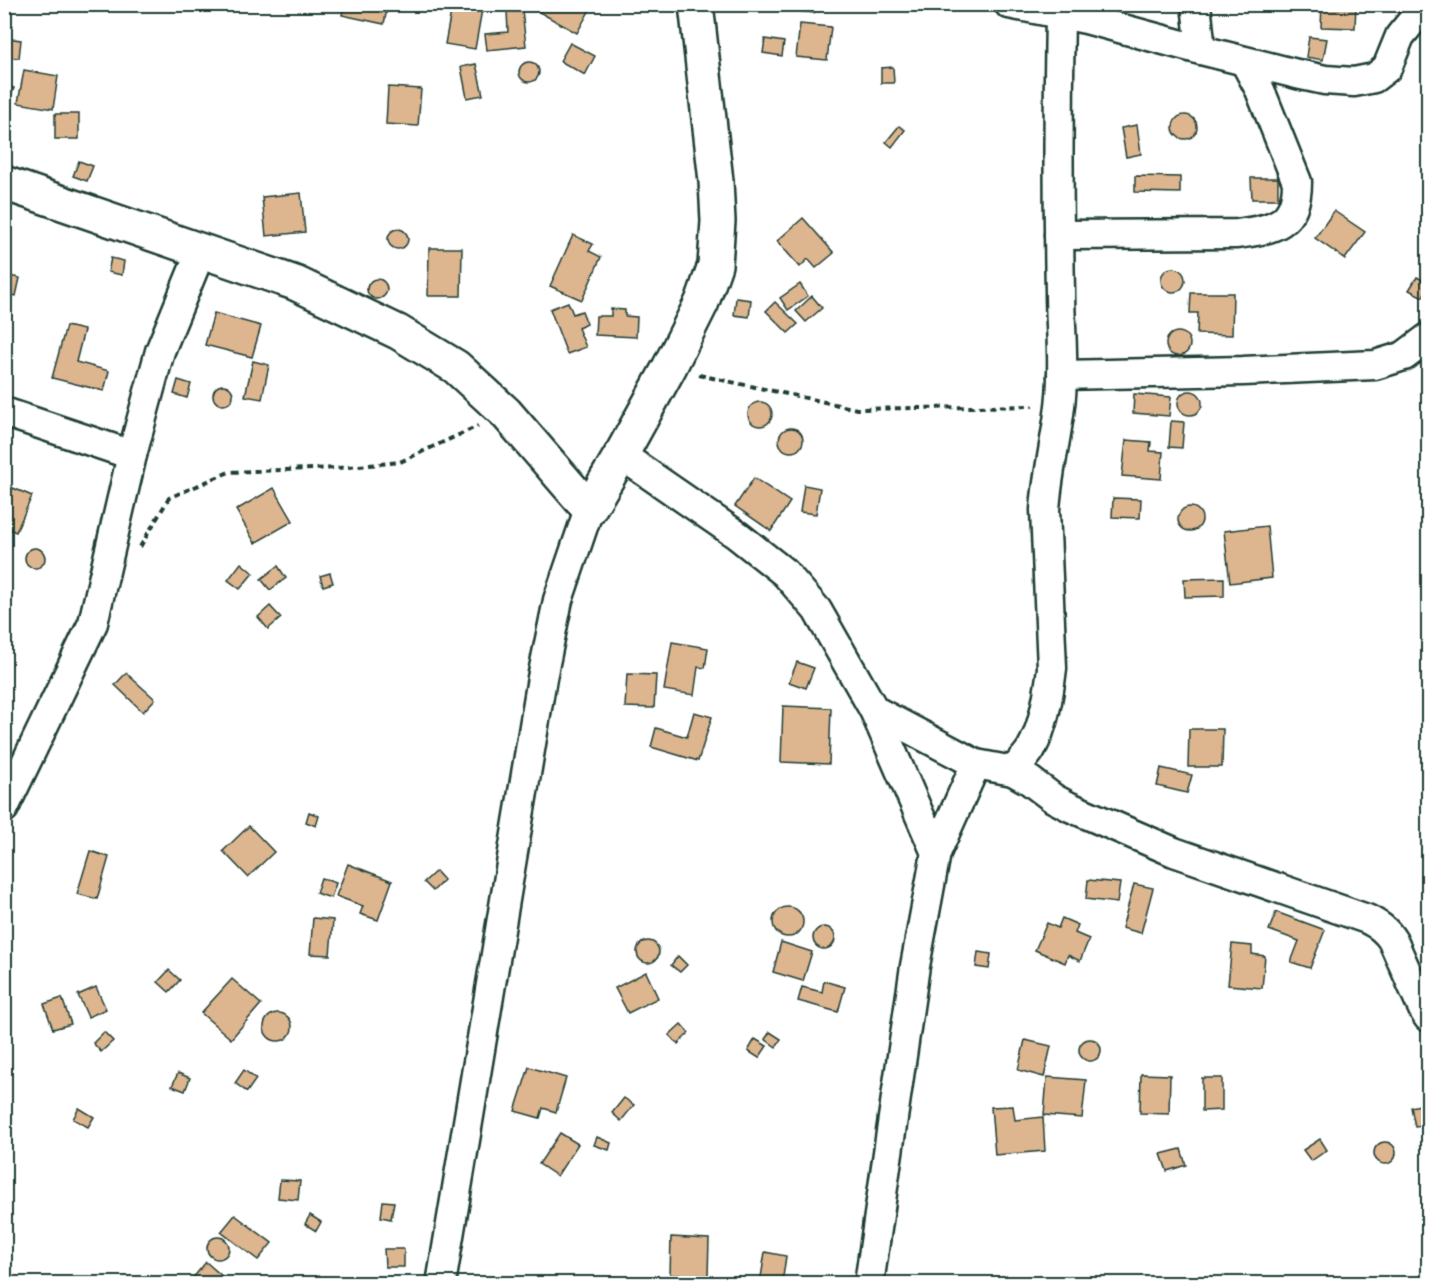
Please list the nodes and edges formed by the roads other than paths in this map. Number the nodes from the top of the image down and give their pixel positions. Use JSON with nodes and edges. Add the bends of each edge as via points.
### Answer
{"nodes":[{"id":1,"x":696,"y":4,"type":"edge"},
{"id":2,"x":1009,"y":4,"type":"edge"},
{"id":3,"x":1196,"y":4,"type":"edge"},
{"id":4,"x":1428,"y":10,"type":"edge"},
{"id":5,"x":1060,"y":15,"type":"junction"},
{"id":6,"x":1201,"y":50,"type":"junction"},
{"id":7,"x":1245,"y":62,"type":"junction"},
{"id":8,"x":4,"y":183,"type":"edge"},
{"id":9,"x":1059,"y":236,"type":"junction"},
{"id":10,"x":201,"y":251,"type":"junction"},
{"id":11,"x":1428,"y":338,"type":"edge"},
{"id":12,"x":1062,"y":375,"type":"junction"},
{"id":13,"x":4,"y":412,"type":"edge"},
{"id":14,"x":132,"y":455,"type":"junction"},
{"id":15,"x":621,"y":455,"type":"junction"},
{"id":16,"x":590,"y":509,"type":"junction"},
{"id":17,"x":874,"y":710,"type":"junction"},
{"id":18,"x":976,"y":764,"type":"junction"},
{"id":19,"x":1013,"y":771,"type":"junction"},
{"id":20,"x":4,"y":808,"type":"edge"},
{"id":21,"x":936,"y":853,"type":"junction"},
{"id":22,"x":1428,"y":1017,"type":"edge"},
{"id":23,"x":441,"y":1284,"type":"edge"},
{"id":24,"x":869,"y":1284,"type":"edge"}],
"edges":[{"from":1,"to":15,"type":"street","via":[[716,181],[715,265],[702,302]]},
{"from":2,"to":5,"type":"street"},
{"from":3,"to":6,"type":"street"},
{"from":4,"to":7,"type":"street","via":[[1418,14],[1400,36],[1387,68],[1374,78],[1354,82],[1325,80]]},
{"from":5,"to":6,"type":"street"},
{"from":5,"to":9,"type":"street"},
{"from":6,"to":7,"type":"street"},
{"from":7,"to":9,"type":"street","via":[[1297,182],[1294,208],[1282,222],[1260,231],[1237,234]]},
{"from":8,"to":10,"type":"street"},
{"from":9,"to":12,"type":"street"},
{"from":10,"to":14,"type":"street","via":[[160,351]]},
{"from":10,"to":16,"type":"street","via":[[295,283],[398,332],[456,367],[506,413]]},
{"from":11,"to":12,"type":"street","via":[[1404,356],[1375,365]]},
{"from":12,"to":19,"type":"street","via":[[1045,510],[1050,685],[1036,741]]},
{"from":13,"to":14,"type":"street"},
{"from":14,"to":20,"type":"street","via":[[93,623]]},
{"from":15,"to":16,"type":"street"},
{"from":15,"to":17,"type":"street","via":[[737,535],[784,573],[817,610]]},
{"from":16,"to":23,"type":"street","via":[[558,600],[542,678]]},
{"from":17,"to":18,"type":"street"},
{"from":17,"to":21,"type":"street"},
{"from":18,"to":19,"type":"street"},
{"from":18,"to":21,"type":"street"},
{"from":19,"to":22,"type":"street","via":[[1070,807],[1174,852],[1380,925],[1393,941]]},
{"from":21,"to":24,"type":"street","via":[[915,966]]}]}
